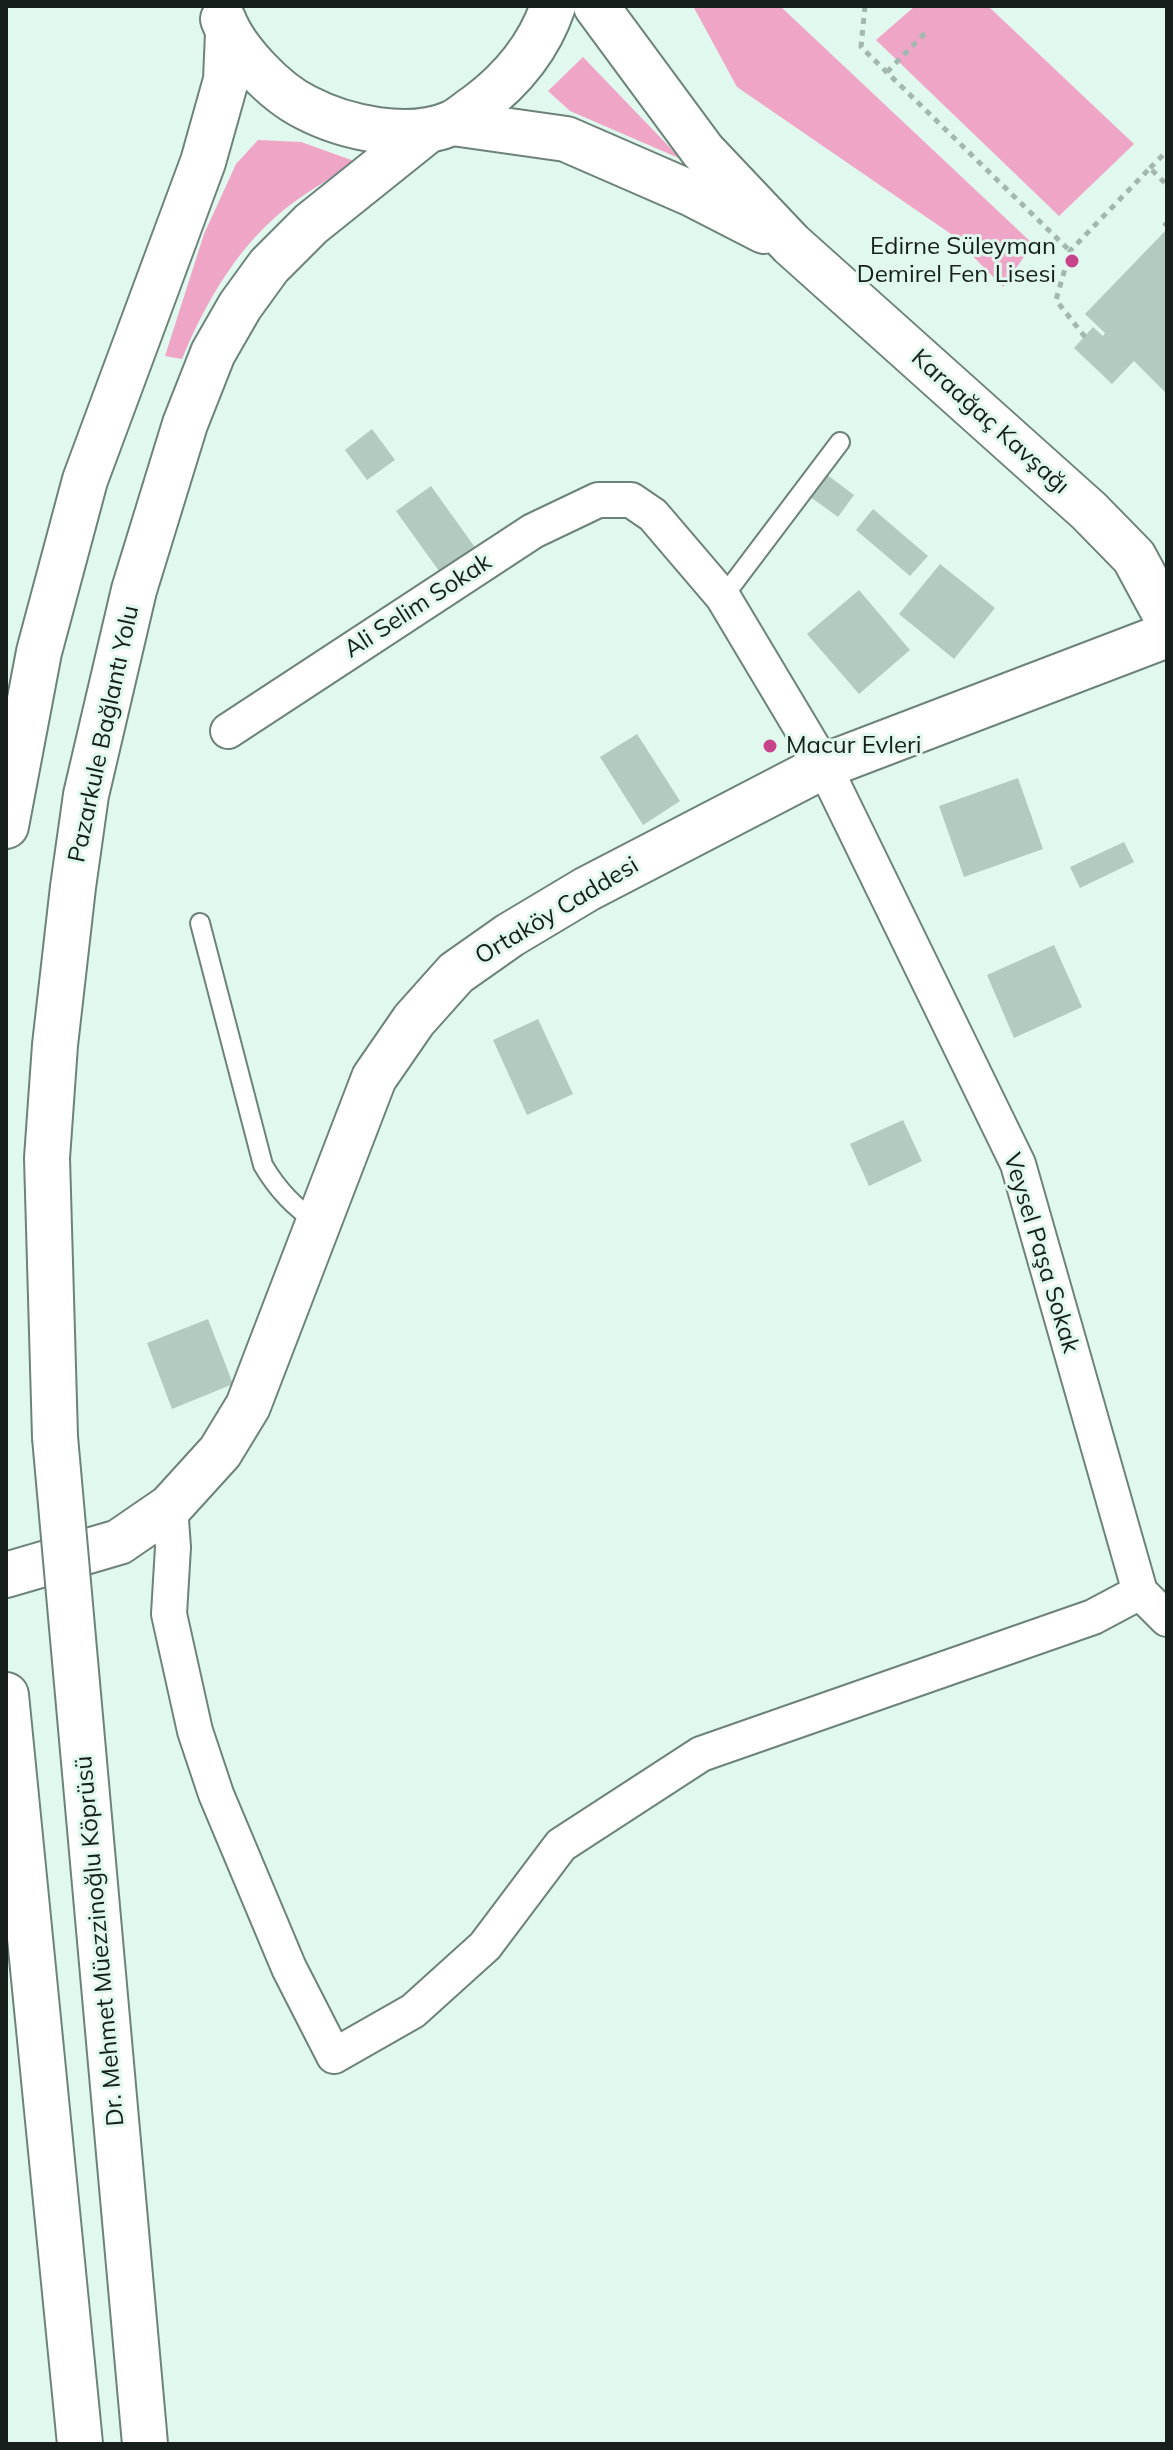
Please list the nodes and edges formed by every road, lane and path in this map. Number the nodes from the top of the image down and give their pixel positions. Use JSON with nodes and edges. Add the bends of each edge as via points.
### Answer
{"nodes":[{"id":1,"x":553,"y":6,"type":"edge"},
{"id":2,"x":596,"y":6,"type":"edge"},
{"id":3,"x":865,"y":6,"type":"edge"},
{"id":4,"x":223,"y":19,"type":"edge"},
{"id":5,"x":926,"y":32,"type":"dead end"},
{"id":6,"x":887,"y":72,"type":"junction"},
{"id":7,"x":440,"y":127,"type":"junction"},
{"id":8,"x":1167,"y":151,"type":"edge"},
{"id":9,"x":1150,"y":168,"type":"junction"},
{"id":10,"x":1167,"y":185,"type":"edge"},
{"id":11,"x":791,"y":244,"type":"junction"},
{"id":12,"x":1070,"y":251,"type":"junction"},
{"id":13,"x":1085,"y":337,"type":"dead end"},
{"id":14,"x":840,"y":442,"type":"dead end"},
{"id":15,"x":616,"y":499,"type":"joint"},
{"id":16,"x":723,"y":597,"type":"junction"},
{"id":17,"x":1167,"y":618,"type":"edge"},
{"id":18,"x":1167,"y":635,"type":"edge"},
{"id":19,"x":228,"y":731,"type":"dead end"},
{"id":20,"x":824,"y":766,"type":"junction"},
{"id":21,"x":6,"y":826,"type":"edge"},
{"id":22,"x":200,"y":923,"type":"dead end"},
{"id":23,"x":317,"y":1222,"type":"junction"},
{"id":24,"x":55,"y":1437,"type":"joint"},
{"id":25,"x":170,"y":1507,"type":"junction"},
{"id":26,"x":6,"y":1575,"type":"edge"},
{"id":27,"x":1140,"y":1592,"type":"junction"},
{"id":28,"x":1167,"y":1619,"type":"edge"},
{"id":29,"x":6,"y":1695,"type":"edge"},
{"id":30,"x":80,"y":2444,"type":"edge"},
{"id":31,"x":145,"y":2444,"type":"edge"}],
"edges":[{"from":1,"to":7,"type":"main road","name":"Pazarkule Bağlantı Yolu","via":[[526,60],[494,93]]},
{"from":2,"to":11,"type":"main road","name":"Karaağaç Kavşağı","via":[[703,151]]},
{"from":3,"to":6,"type":"path","via":[[861,47]]},
{"from":4,"to":7,"type":"main road","name":"Karaağaç Kavşağı","via":[[264,76],[303,106],[380,131]]},
{"from":4,"to":21,"type":"main road","via":[[226,80],[203,162],[85,480],[39,652]]},
{"from":5,"to":6,"type":"path"},
{"from":6,"to":12,"type":"path"},
{"from":7,"to":11,"type":"main road","name":"Karaağaç Kavşağı","via":[[566,139]]},
{"from":7,"to":24,"type":"main road","name":"Pazarkule Bağlantı Yolu","via":[[311,224],[269,266],[240,306],[213,353],[185,424],[134,590],[86,795],[55,1045],[47,1158]]},
{"from":8,"to":9,"type":"path"},
{"from":9,"to":10,"type":"path"},
{"from":9,"to":12,"type":"path"},
{"from":11,"to":17,"type":"main road","name":"Karaağaç Kavşağı","via":[[1089,511],[1134,557]]},
{"from":12,"to":13,"type":"path","via":[[1056,300]]},
{"from":14,"to":16,"type":"lane"},
{"from":15,"to":16,"type":"street","name":"Veysel Paşa Sokak","via":[[631,500],[653,515]]},
{"from":15,"to":19,"type":"street","name":"Ali Selim Sokak","via":[[598,500],[533,531]]},
{"from":16,"to":20,"type":"street","name":"Veysel Paşa Sokak"},
{"from":18,"to":20,"type":"main road","name":"Ortaköy Caddesi"},
{"from":20,"to":23,"type":"main road","name":"Ortaköy Caddesi","via":[[587,889],[456,973],[414,1020],[374,1078]]},
{"from":20,"to":27,"type":"street","name":"Veysel Paşa Sokak","via":[[1018,1164]]},
{"from":22,"to":23,"type":"lane","via":[[263,1165],[291,1203]]},
{"from":23,"to":25,"type":"main road","name":"Ortaköy Caddesi","via":[[248,1406],[220,1452]]},
{"from":24,"to":31,"type":"main road","name":"Dr. Mehmet Müezzinoğlu Köprüsü","bridge":true},
{"from":25,"to":26,"type":"main road","name":"Ortaköy Caddesi","via":[[119,1542]]},
{"from":25,"to":27,"type":"street","via":[[169,1614],[195,1731],[289,1968],[334,2056],[413,2011],[485,1946],[561,1845],[701,1754],[1093,1617]]},
{"from":27,"to":28,"type":"street","name":"Veysel Paşa Sokak"},
{"from":29,"to":30,"type":"main road"}]}
